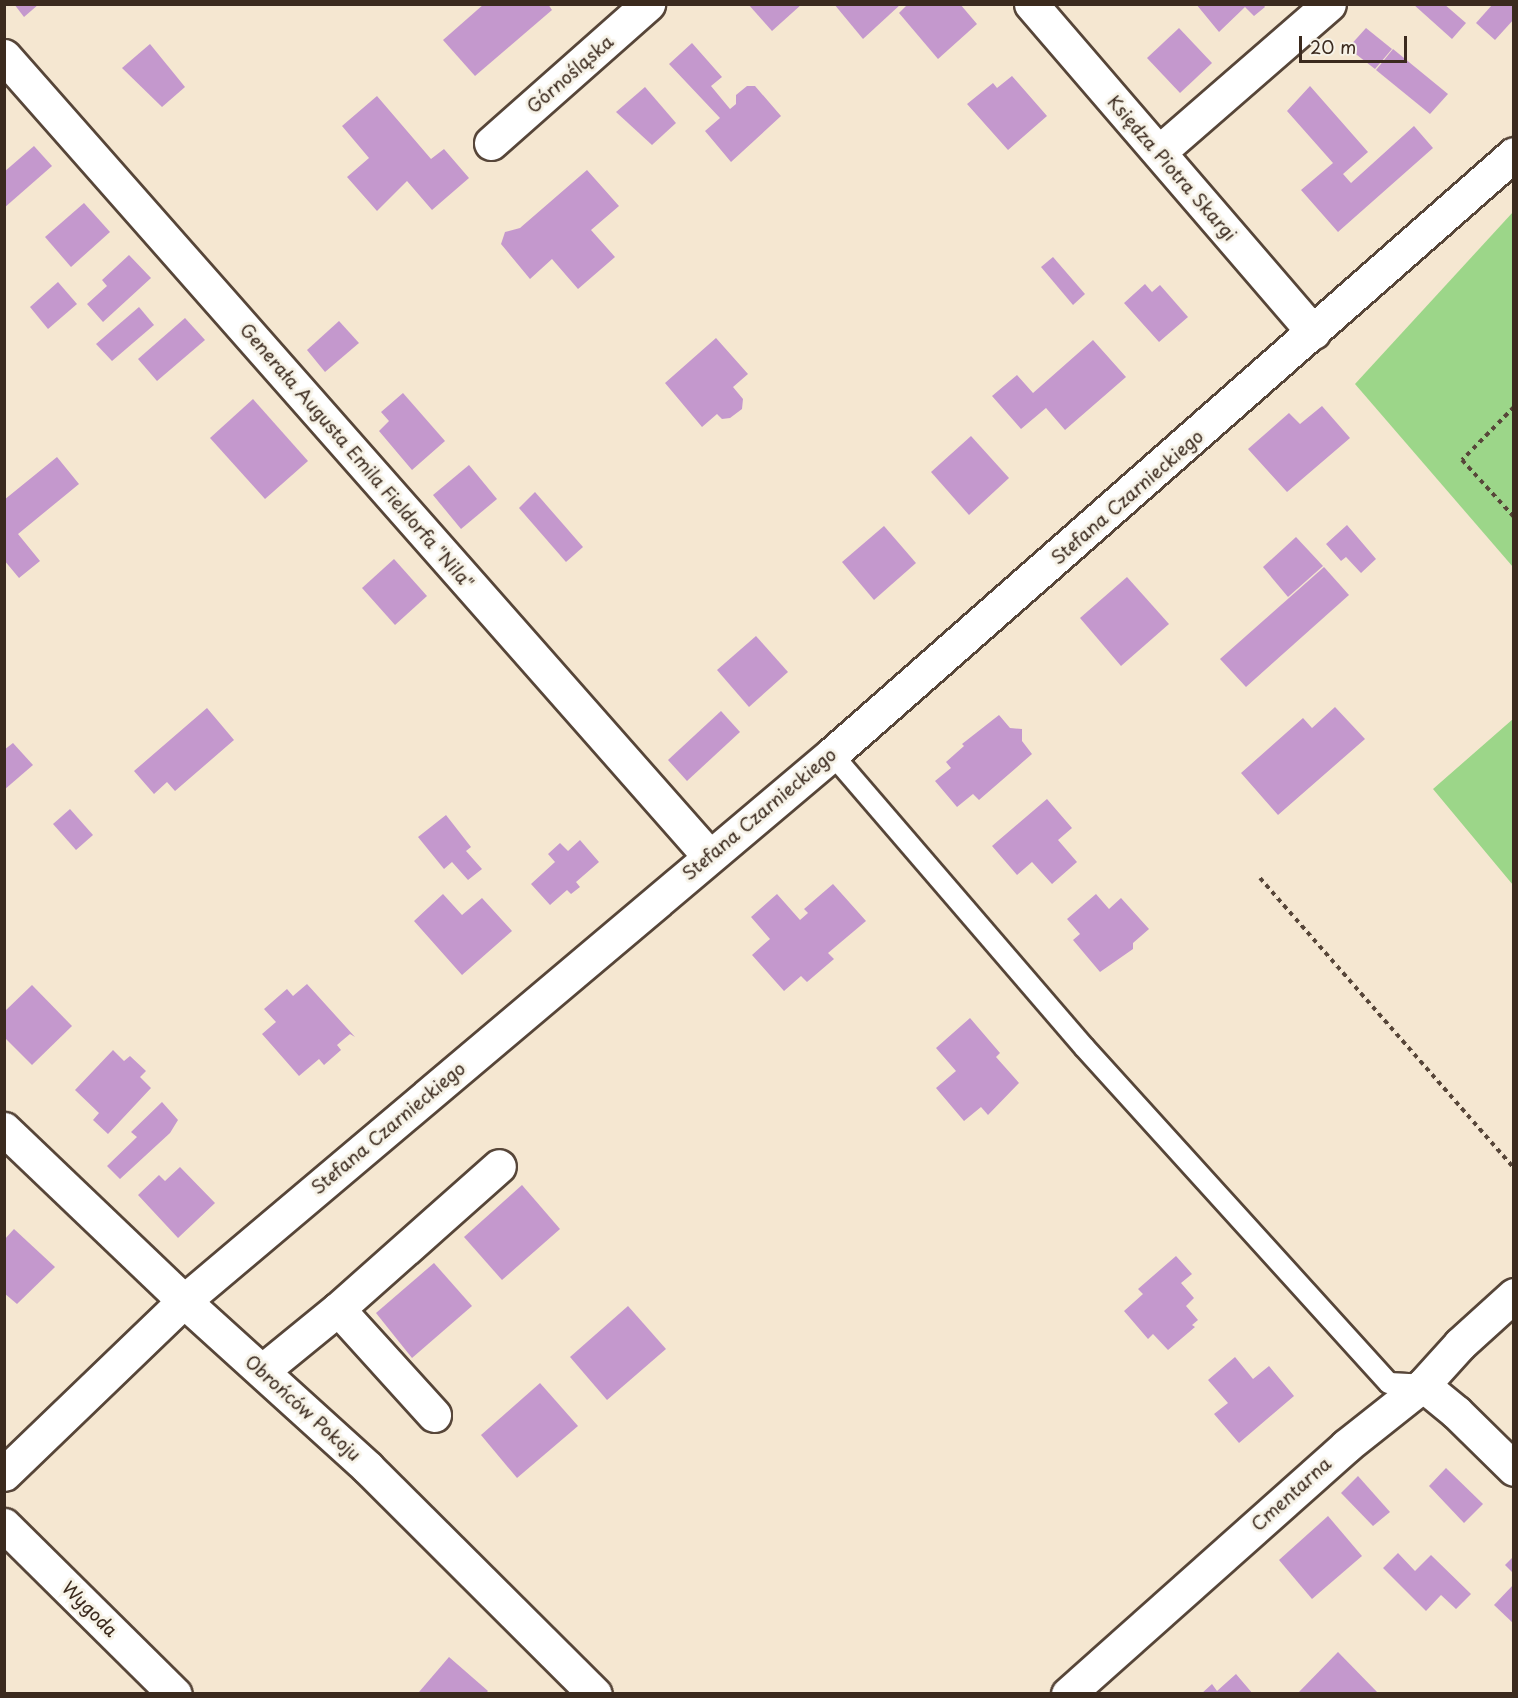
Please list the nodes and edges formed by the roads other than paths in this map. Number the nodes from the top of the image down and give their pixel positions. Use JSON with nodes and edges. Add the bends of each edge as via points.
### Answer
{"nodes":[{"id":1,"x":648,"y":4,"type":"edge"},
{"id":2,"x":1031,"y":4,"type":"edge"},
{"id":3,"x":1329,"y":4,"type":"edge"},
{"id":4,"x":4,"y":56,"type":"edge"},
{"id":5,"x":491,"y":143,"type":"dead end"},
{"id":6,"x":1159,"y":152,"type":"junction"},
{"id":7,"x":1514,"y":154,"type":"edge"},
{"id":8,"x":1313,"y":332,"type":"junction"},
{"id":9,"x":832,"y":753,"type":"junction"},
{"id":10,"x":709,"y":856,"type":"junction"},
{"id":11,"x":4,"y":1129,"type":"edge"},
{"id":12,"x":499,"y":1166,"type":"dead end"},
{"id":13,"x":1514,"y":1295,"type":"edge"},
{"id":14,"x":184,"y":1301,"type":"junction"},
{"id":15,"x":338,"y":1309,"type":"junction"},
{"id":16,"x":262,"y":1371,"type":"junction"},
{"id":17,"x":1423,"y":1385,"type":"junction"},
{"id":18,"x":434,"y":1415,"type":"dead end"},
{"id":19,"x":1514,"y":1469,"type":"edge"},
{"id":20,"x":4,"y":1474,"type":"edge"},
{"id":21,"x":4,"y":1525,"type":"edge"},
{"id":22,"x":175,"y":1694,"type":"edge"},
{"id":23,"x":594,"y":1694,"type":"edge"},
{"id":24,"x":1068,"y":1694,"type":"edge"}],
"edges":[{"from":1,"to":5,"type":"street","name":"Górnośląska"},
{"from":2,"to":6,"type":"street","name":"Księdza Piotra Skargi"},
{"from":3,"to":6,"type":"street"},
{"from":4,"to":10,"type":"street","name":"Generała Augusta Emila Fieldorfa \"Nila\""},
{"from":6,"to":8,"type":"street","name":"Księdza Piotra Skargi"},
{"from":7,"to":8,"type":"street","name":"Stefana Czarnieckiego"},
{"from":8,"to":9,"type":"street","name":"Stefana Czarnieckiego"},
{"from":9,"to":10,"type":"street","name":"Stefana Czarnieckiego"},
{"from":9,"to":17,"type":"lane","via":[[1084,1047],[1389,1383]]},
{"from":10,"to":14,"type":"street","name":"Stefana Czarnieckiego"},
{"from":11,"to":14,"type":"street","name":"Obrońców Pokoju"},
{"from":12,"to":15,"type":"street"},
{"from":13,"to":17,"type":"street","name":"Cmentarna","via":[[1460,1344]]},
{"from":14,"to":16,"type":"street","name":"Obrońców Pokoju"},
{"from":14,"to":20,"type":"street","name":"Stefana Czarnieckiego"},
{"from":15,"to":16,"type":"street"},
{"from":15,"to":18,"type":"street"},
{"from":16,"to":23,"type":"street","name":"Obrońców Pokoju","via":[[368,1468]]},
{"from":17,"to":19,"type":"street"},
{"from":17,"to":24,"type":"street","name":"Cmentarna","via":[[1346,1446]]},
{"from":21,"to":22,"type":"street","name":"Wygoda"}]}
